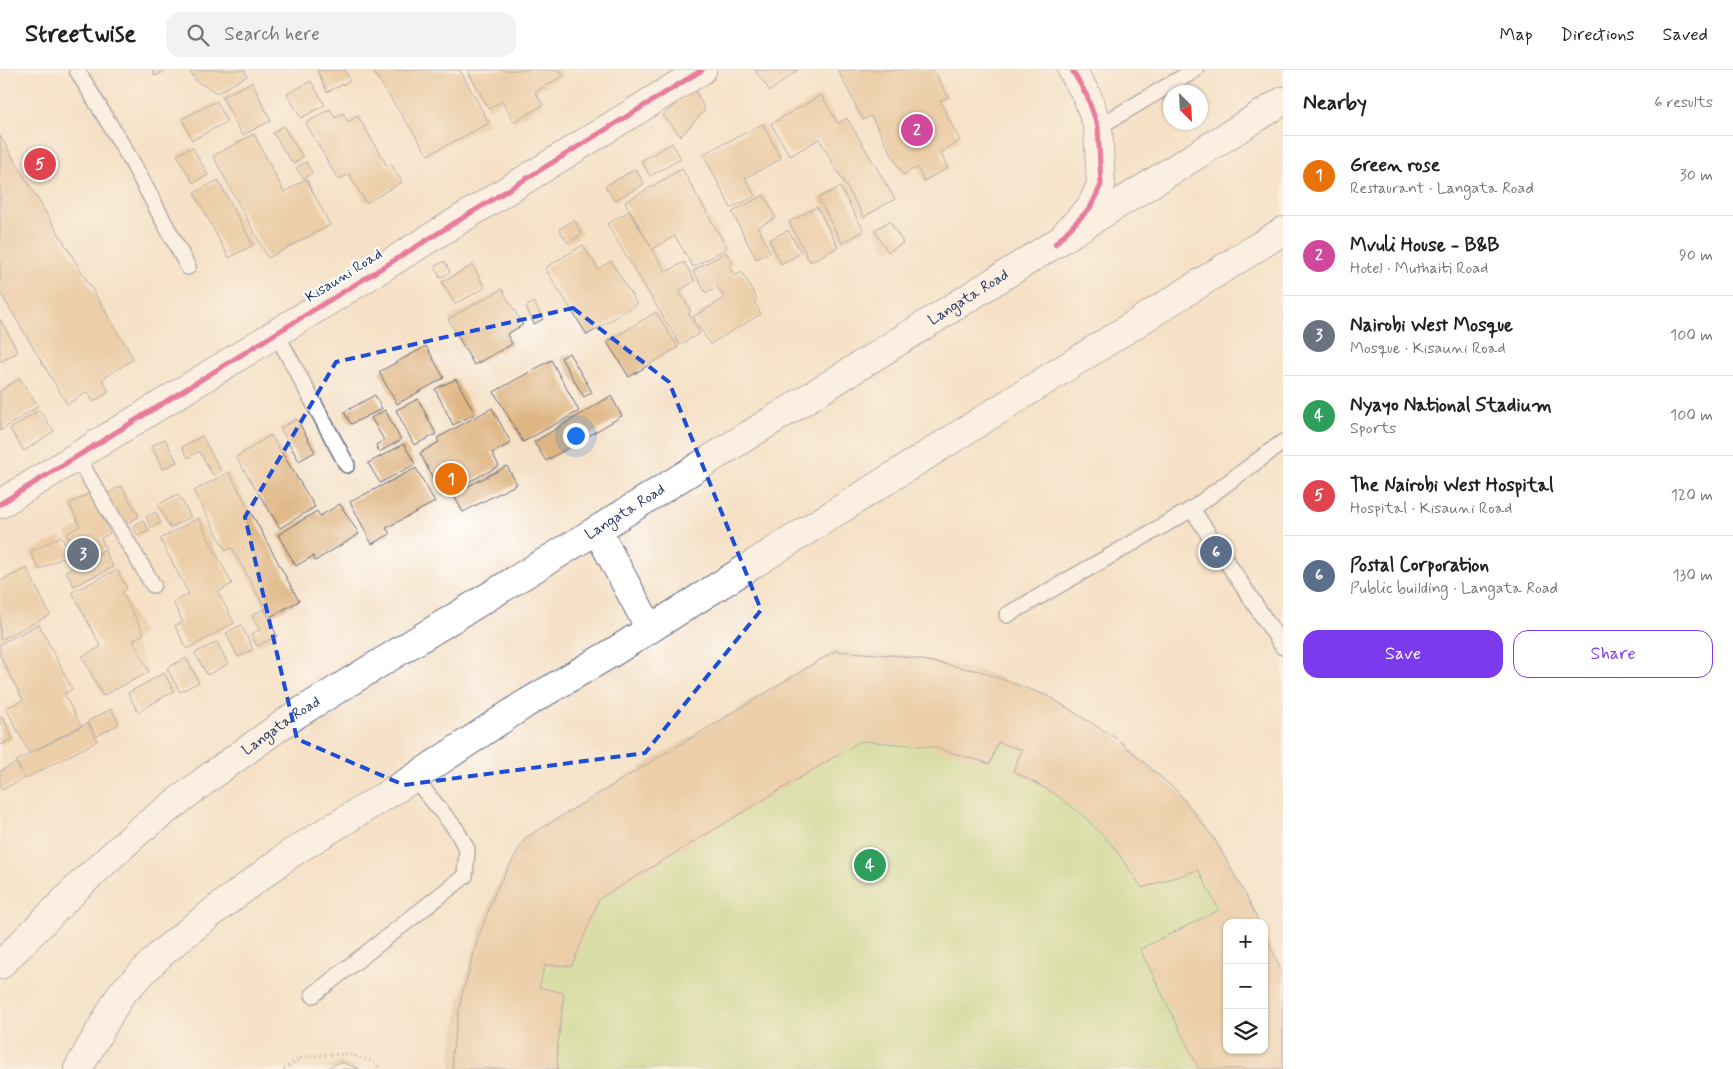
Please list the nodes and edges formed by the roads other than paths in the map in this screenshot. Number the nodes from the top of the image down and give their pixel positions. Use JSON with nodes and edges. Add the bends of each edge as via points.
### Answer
{"nodes":[{"id":1,"x":77,"y":70,"type":"edge"},
{"id":2,"x":702,"y":70,"type":"edge"},
{"id":3,"x":1072,"y":70,"type":"edge"},
{"id":4,"x":1195,"y":70,"type":"edge"},
{"id":5,"x":1283,"y":101,"type":"edge"},
{"id":6,"x":1098,"y":127,"type":"junction"},
{"id":7,"x":1283,"y":232,"type":"edge"},
{"id":8,"x":1055,"y":244,"type":"junction"},
{"id":9,"x":188,"y":267,"type":"dead end"},
{"id":10,"x":276,"y":333,"type":"junction"},
{"id":11,"x":1283,"y":442,"type":"edge"},
{"id":12,"x":77,"y":457,"type":"junction"},
{"id":13,"x":347,"y":465,"type":"dead end"},
{"id":14,"x":0,"y":504,"type":"edge"},
{"id":15,"x":1192,"y":509,"type":"junction"},
{"id":16,"x":597,"y":530,"type":"junction"},
{"id":17,"x":153,"y":585,"type":"dead end"},
{"id":18,"x":1007,"y":615,"type":"dead end"},
{"id":19,"x":650,"y":629,"type":"junction"},
{"id":20,"x":1283,"y":647,"type":"edge"},
{"id":21,"x":414,"y":778,"type":"junction"},
{"id":22,"x":0,"y":965,"type":"edge"},
{"id":23,"x":313,"y":995,"type":"dead end"},
{"id":24,"x":78,"y":1069,"type":"edge"}],
"edges":[{"from":1,"to":9,"type":"lane","via":[[131,160]]},
{"from":2,"to":10,"type":"main road","name":"Kisauni Road"},
{"from":3,"to":6,"type":"main road","via":[[1087,96]]},
{"from":4,"to":6,"type":"lane"},
{"from":5,"to":8,"type":"main road","name":"Langata Road"},
{"from":6,"to":8,"type":"main road","via":[[1102,185],[1090,208]]},
{"from":7,"to":19,"type":"main road"},
{"from":8,"to":16,"type":"main road","name":"Langata Road"},
{"from":10,"to":12,"type":"main road","name":"Kisauni Road"},
{"from":10,"to":13,"type":"lane"},
{"from":11,"to":15,"type":"lane"},
{"from":12,"to":14,"type":"main road","name":"Kisauni Road"},
{"from":12,"to":17,"type":"lane"},
{"from":15,"to":18,"type":"lane"},
{"from":15,"to":20,"type":"lane"},
{"from":16,"to":19,"type":"main road"},
{"from":16,"to":22,"type":"main road","name":"Langata Road","via":[[297,714],[140,830]]},
{"from":19,"to":21,"type":"main road","via":[[525,704]]},
{"from":21,"to":23,"type":"lane","via":[[455,828],[467,849],[465,876]]},
{"from":21,"to":24,"type":"main road","via":[[290,854],[163,952],[121,994]]}]}
